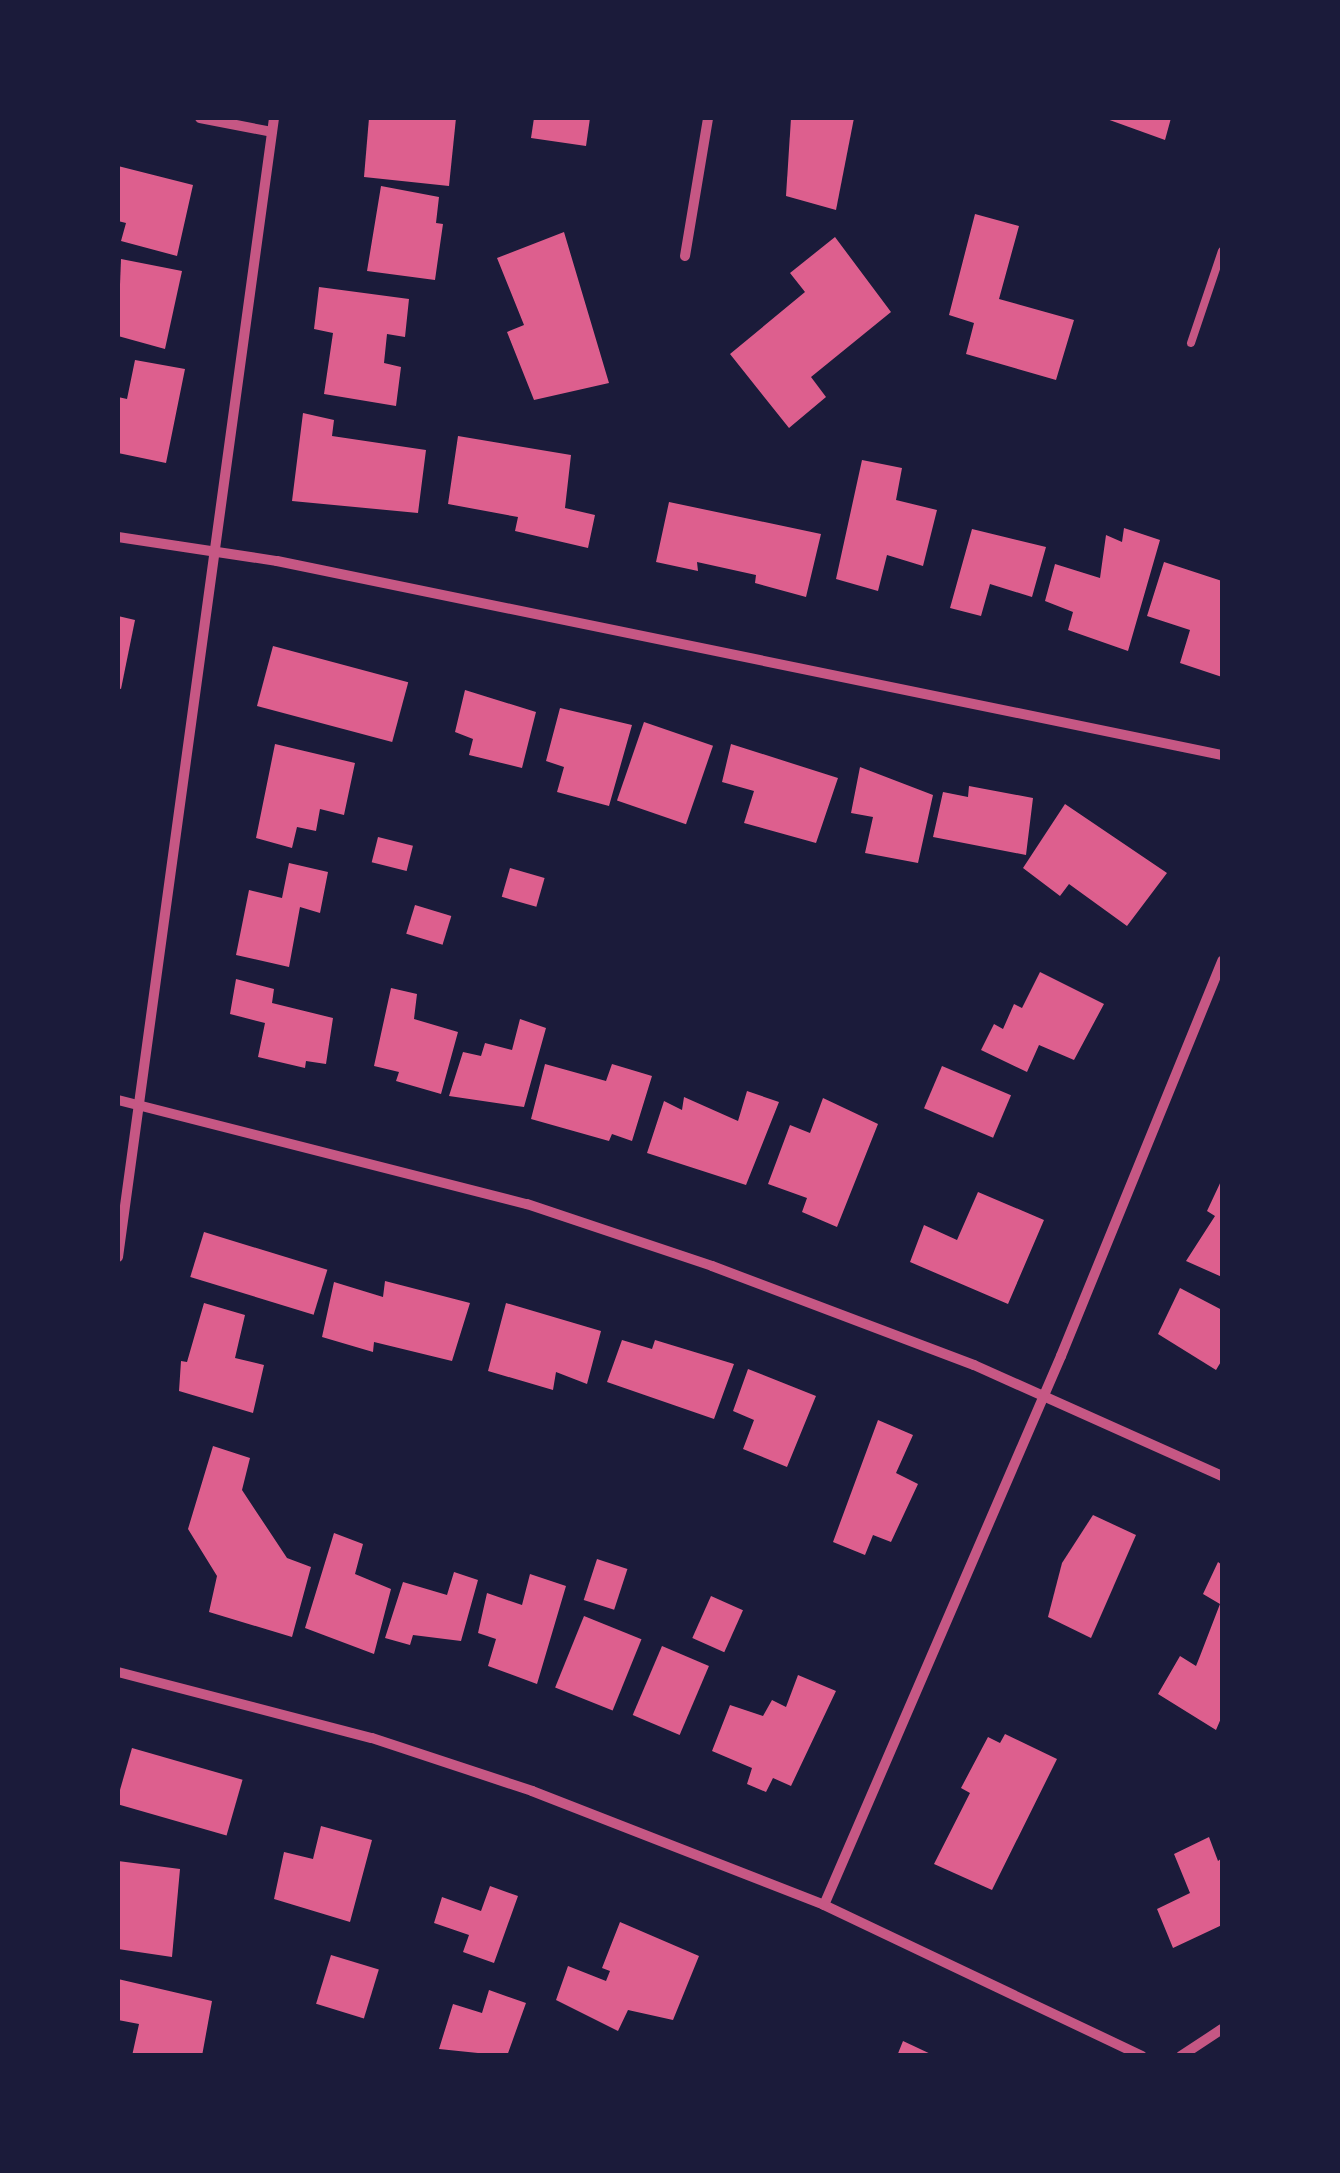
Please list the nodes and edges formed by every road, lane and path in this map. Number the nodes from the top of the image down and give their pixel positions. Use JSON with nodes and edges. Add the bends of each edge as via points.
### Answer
{"nodes":[{"id":1,"x":200,"y":118,"type":"edge"},
{"id":2,"x":274,"y":118,"type":"edge"},
{"id":3,"x":708,"y":118,"type":"edge"},
{"id":4,"x":272,"y":132,"type":"junction"},
{"id":5,"x":1222,"y":251,"type":"edge"},
{"id":6,"x":685,"y":256,"type":"dead end"},
{"id":7,"x":1191,"y":343,"type":"dead end"},
{"id":8,"x":118,"y":538,"type":"edge"},
{"id":9,"x":216,"y":553,"type":"junction"},
{"id":10,"x":1222,"y":755,"type":"edge"},
{"id":11,"x":1222,"y":961,"type":"edge"},
{"id":12,"x":118,"y":1100,"type":"edge"},
{"id":13,"x":143,"y":1107,"type":"junction"},
{"id":14,"x":118,"y":1256,"type":"edge"},
{"id":15,"x":1044,"y":1397,"type":"junction"},
{"id":16,"x":1222,"y":1476,"type":"edge"},
{"id":17,"x":118,"y":1672,"type":"edge"},
{"id":18,"x":824,"y":1905,"type":"junction"},
{"id":19,"x":1222,"y":2029,"type":"edge"},
{"id":20,"x":1142,"y":2056,"type":"edge"},
{"id":21,"x":1181,"y":2056,"type":"edge"}],
"edges":[{"from":1,"to":4,"type":"street"},
{"from":2,"to":4,"type":"street"},
{"from":3,"to":6,"type":"street"},
{"from":4,"to":9,"type":"street"},
{"from":5,"to":7,"type":"lane"},
{"from":8,"to":9,"type":"street"},
{"from":9,"to":10,"type":"street"},
{"from":9,"to":13,"type":"street"},
{"from":11,"to":15,"type":"street"},
{"from":12,"to":13,"type":"street"},
{"from":13,"to":14,"type":"street"},
{"from":13,"to":15,"type":"street","via":[[527,1204],[731,1274]]},
{"from":15,"to":16,"type":"street"},
{"from":15,"to":18,"type":"street"},
{"from":17,"to":18,"type":"street","via":[[443,1762]]},
{"from":18,"to":20,"type":"street"},
{"from":19,"to":21,"type":"street"}]}
